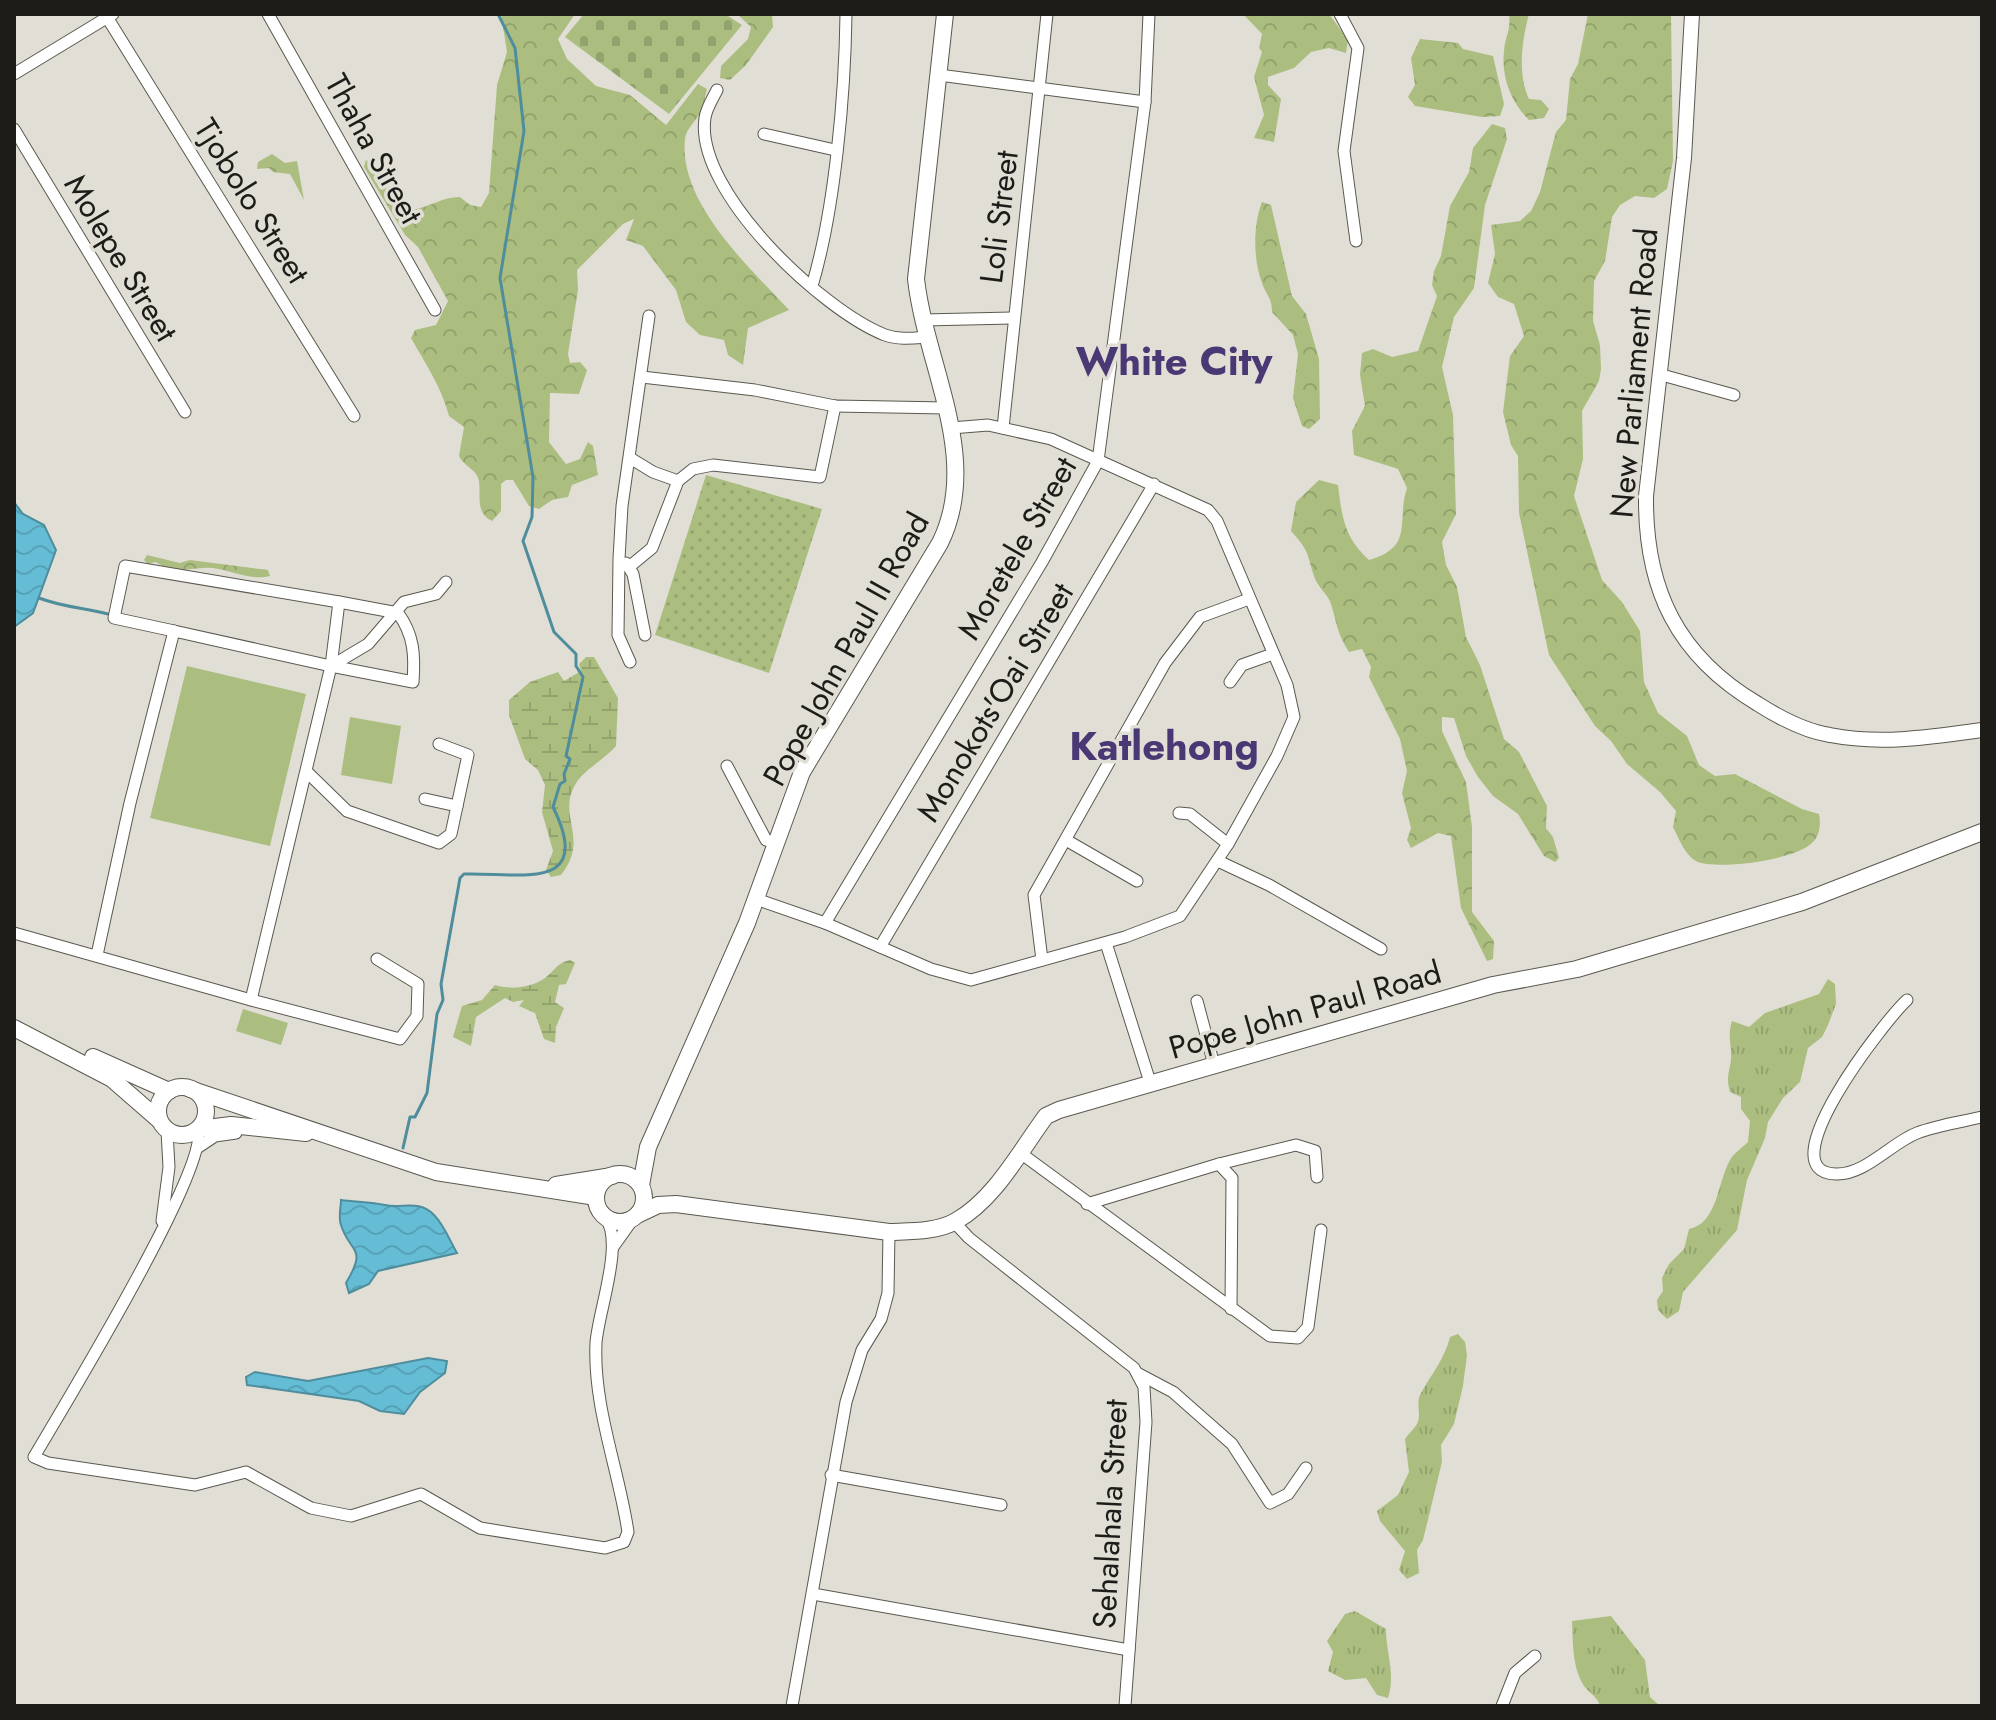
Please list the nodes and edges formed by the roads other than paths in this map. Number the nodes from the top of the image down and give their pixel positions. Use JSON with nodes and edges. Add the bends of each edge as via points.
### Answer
{"nodes":[{"id":1,"x":268,"y":14,"type":"edge"},
{"id":2,"x":846,"y":14,"type":"edge"},
{"id":3,"x":945,"y":14,"type":"edge"},
{"id":4,"x":1047,"y":14,"type":"edge"},
{"id":5,"x":1149,"y":14,"type":"edge"},
{"id":6,"x":1340,"y":14,"type":"edge"},
{"id":7,"x":1692,"y":14,"type":"edge"},
{"id":8,"x":108,"y":15,"type":"edge"},
{"id":9,"x":14,"y":74,"type":"edge"},
{"id":10,"x":939,"y":75,"type":"junction"},
{"id":11,"x":1041,"y":88,"type":"junction"},
{"id":12,"x":717,"y":90,"type":"dead end"},
{"id":13,"x":1145,"y":102,"type":"junction"},
{"id":14,"x":14,"y":129,"type":"edge"},
{"id":15,"x":764,"y":134,"type":"dead end"},
{"id":16,"x":835,"y":150,"type":"junction"},
{"id":17,"x":1356,"y":241,"type":"dead end"},
{"id":18,"x":812,"y":286,"type":"junction"},
{"id":19,"x":435,"y":310,"type":"dead end"},
{"id":20,"x":649,"y":316,"type":"dead end"},
{"id":21,"x":1012,"y":318,"type":"junction"},
{"id":22,"x":923,"y":320,"type":"junction"},
{"id":23,"x":928,"y":337,"type":"junction"},
{"id":24,"x":1662,"y":375,"type":"junction"},
{"id":25,"x":642,"y":377,"type":"junction"},
{"id":26,"x":1734,"y":395,"type":"dead end"},
{"id":27,"x":835,"y":406,"type":"junction"},
{"id":28,"x":946,"y":408,"type":"junction"},
{"id":29,"x":185,"y":412,"type":"dead end"},
{"id":30,"x":354,"y":416,"type":"dead end"},
{"id":31,"x":951,"y":428,"type":"junction"},
{"id":32,"x":1003,"y":428,"type":"junction"},
{"id":33,"x":630,"y":458,"type":"junction"},
{"id":34,"x":1098,"y":461,"type":"junction"},
{"id":35,"x":678,"y":481,"type":"junction"},
{"id":36,"x":1154,"y":484,"type":"junction"},
{"id":37,"x":619,"y":559,"type":"junction"},
{"id":38,"x":629,"y":567,"type":"junction"},
{"id":39,"x":446,"y":582,"type":"dead end"},
{"id":40,"x":1249,"y":599,"type":"junction"},
{"id":41,"x":339,"y":602,"type":"junction"},
{"id":42,"x":398,"y":613,"type":"junction"},
{"id":43,"x":174,"y":631,"type":"junction"},
{"id":44,"x":645,"y":635,"type":"dead end"},
{"id":45,"x":1273,"y":654,"type":"junction"},
{"id":46,"x":630,"y":662,"type":"dead end"},
{"id":47,"x":331,"y":666,"type":"junction"},
{"id":48,"x":1230,"y":682,"type":"dead end"},
{"id":49,"x":1982,"y":730,"type":"edge"},
{"id":50,"x":439,"y":744,"type":"dead end"},
{"id":51,"x":727,"y":766,"type":"dead end"},
{"id":52,"x":307,"y":772,"type":"junction"},
{"id":53,"x":425,"y":799,"type":"dead end"},
{"id":54,"x":457,"y":806,"type":"junction"},
{"id":55,"x":1179,"y":813,"type":"dead end"},
{"id":56,"x":1982,"y":832,"type":"edge"},
{"id":57,"x":1066,"y":840,"type":"junction"},
{"id":58,"x":776,"y":843,"type":"junction"},
{"id":59,"x":1228,"y":844,"type":"junction"},
{"id":60,"x":1218,"y":861,"type":"junction"},
{"id":61,"x":1137,"y":881,"type":"dead end"},
{"id":62,"x":756,"y":899,"type":"junction"},
{"id":63,"x":825,"y":923,"type":"junction"},
{"id":64,"x":14,"y":933,"type":"edge"},
{"id":65,"x":1106,"y":943,"type":"junction"},
{"id":66,"x":880,"y":947,"type":"junction"},
{"id":67,"x":1381,"y":949,"type":"dead end"},
{"id":68,"x":97,"y":955,"type":"junction"},
{"id":69,"x":377,"y":959,"type":"dead end"},
{"id":70,"x":1042,"y":960,"type":"junction"},
{"id":71,"x":251,"y":1000,"type":"junction"},
{"id":72,"x":1907,"y":1000,"type":"dead end"},
{"id":73,"x":1197,"y":1001,"type":"dead end"},
{"id":74,"x":14,"y":1026,"type":"edge"},
{"id":75,"x":1214,"y":1065,"type":"junction"},
{"id":76,"x":1150,"y":1082,"type":"junction"},
{"id":77,"x":190,"y":1089,"type":"junction"},
{"id":78,"x":169,"y":1091,"type":"junction"},
{"id":79,"x":1982,"y":1117,"type":"edge"},
{"id":80,"x":163,"y":1126,"type":"junction"},
{"id":81,"x":198,"y":1129,"type":"junction"},
{"id":82,"x":264,"y":1129,"type":"junction"},
{"id":83,"x":347,"y":1140,"type":"junction"},
{"id":84,"x":648,"y":1147,"type":"junction"},
{"id":85,"x":197,"y":1148,"type":"junction"},
{"id":86,"x":1019,"y":1152,"type":"junction"},
{"id":87,"x":1219,"y":1164,"type":"junction"},
{"id":88,"x":615,"y":1175,"type":"junction"},
{"id":89,"x":1317,"y":1177,"type":"dead end"},
{"id":90,"x":641,"y":1186,"type":"junction"},
{"id":91,"x":538,"y":1187,"type":"junction"},
{"id":92,"x":596,"y":1197,"type":"junction"},
{"id":93,"x":676,"y":1204,"type":"junction"},
{"id":94,"x":1087,"y":1204,"type":"junction"},
{"id":95,"x":636,"y":1216,"type":"junction"},
{"id":96,"x":605,"y":1217,"type":"junction"},
{"id":97,"x":954,"y":1222,"type":"junction"},
{"id":98,"x":1321,"y":1230,"type":"dead end"},
{"id":99,"x":889,"y":1232,"type":"junction"},
{"id":100,"x":155,"y":1245,"type":"junction"},
{"id":101,"x":612,"y":1248,"type":"junction"},
{"id":102,"x":1231,"y":1309,"type":"junction"},
{"id":103,"x":1139,"y":1374,"type":"junction"},
{"id":104,"x":1306,"y":1468,"type":"dead end"},
{"id":105,"x":831,"y":1475,"type":"junction"},
{"id":106,"x":1001,"y":1505,"type":"dead end"},
{"id":107,"x":813,"y":1594,"type":"junction"},
{"id":108,"x":1129,"y":1650,"type":"junction"},
{"id":109,"x":1535,"y":1656,"type":"dead end"},
{"id":110,"x":792,"y":1706,"type":"edge"},
{"id":111,"x":1125,"y":1706,"type":"edge"},
{"id":112,"x":1502,"y":1706,"type":"edge"}],
"edges":[{"from":1,"to":19,"type":"street","name":"Thaha Street"},
{"from":2,"to":16,"type":"street"},
{"from":3,"to":10,"type":"main road","name":"Pope John Paul II Road"},
{"from":4,"to":11,"type":"street","name":"Loli Street"},
{"from":5,"to":13,"type":"street","name":"Moretele Street"},
{"from":6,"to":17,"type":"street","via":[[1358,48],[1344,151]]},
{"from":7,"to":24,"type":"street","name":"New Parliament Road"},
{"from":8,"to":9,"type":"street"},
{"from":8,"to":30,"type":"street","name":"Tjobolo Street"},
{"from":10,"to":11,"type":"street"},
{"from":10,"to":22,"type":"main road","name":"Pope John Paul II Road","via":[[917,245]]},
{"from":11,"to":13,"type":"street"},
{"from":11,"to":21,"type":"street","name":"Loli Street"},
{"from":12,"to":18,"type":"street","via":[[705,118],[718,181],[777,256]]},
{"from":13,"to":34,"type":"street","name":"Moretele Street"},
{"from":14,"to":29,"type":"street","name":"Molepe Street"},
{"from":15,"to":16,"type":"street"},
{"from":16,"to":18,"type":"street","via":[[823,246]]},
{"from":18,"to":23,"type":"street","via":[[887,336]]},
{"from":20,"to":25,"type":"street"},
{"from":21,"to":22,"type":"street"},
{"from":21,"to":32,"type":"street","name":"Loli Street"},
{"from":22,"to":23,"type":"main road","name":"Pope John Paul II Road"},
{"from":23,"to":28,"type":"main road","name":"Pope John Paul II Road"},
{"from":24,"to":26,"type":"street"},
{"from":24,"to":49,"type":"street","name":"New Parliament Road","via":[[1646,496],[1652,566],[1674,621],[1701,662],[1738,693],[1813,732],[1900,741]]},
{"from":25,"to":27,"type":"street"},
{"from":25,"to":33,"type":"street"},
{"from":27,"to":28,"type":"street"},
{"from":27,"to":35,"type":"street","via":[[820,477],[713,465],[693,469]]},
{"from":28,"to":31,"type":"main road","name":"Pope John Paul II Road"},
{"from":31,"to":32,"type":"street"},
{"from":31,"to":58,"type":"main road","name":"Pope John Paul II Road","via":[[957,496],[950,523],[802,772]]},
{"from":32,"to":34,"type":"street","via":[[1051,439]]},
{"from":33,"to":35,"type":"street"},
{"from":33,"to":37,"type":"street"},
{"from":34,"to":36,"type":"street"},
{"from":34,"to":63,"type":"street","name":"Moretele Street"},
{"from":35,"to":38,"type":"street","via":[[652,548]]},
{"from":36,"to":40,"type":"street","via":[[1208,510]]},
{"from":36,"to":66,"type":"street","name":"Monokots'Oai Street"},
{"from":37,"to":38,"type":"street"},
{"from":37,"to":46,"type":"street","via":[[618,635]]},
{"from":38,"to":44,"type":"street"},
{"from":39,"to":42,"type":"street","via":[[436,594],[404,602]]},
{"from":40,"to":45,"type":"street"},
{"from":40,"to":57,"type":"street","via":[[1200,617],[1165,663]]},
{"from":41,"to":42,"type":"street"},
{"from":41,"to":43,"type":"street","via":[[125,566],[114,618]]},
{"from":41,"to":47,"type":"street"},
{"from":42,"to":47,"type":"street","via":[[368,644]]},
{"from":42,"to":47,"type":"street","via":[[409,629],[413,682]]},
{"from":43,"to":47,"type":"street"},
{"from":43,"to":68,"type":"street"},
{"from":45,"to":48,"type":"street","via":[[1242,665]]},
{"from":45,"to":59,"type":"street","via":[[1294,717]]},
{"from":47,"to":52,"type":"street"},
{"from":50,"to":54,"type":"street","via":[[468,755]]},
{"from":51,"to":58,"type":"street","via":[[766,840]]},
{"from":52,"to":54,"type":"street","via":[[347,811],[439,843],[451,834]]},
{"from":52,"to":71,"type":"street"},
{"from":53,"to":54,"type":"street"},
{"from":55,"to":59,"type":"street","via":[[1190,814]]},
{"from":56,"to":75,"type":"main road","name":"Pope John Paul Road","via":[[1787,906],[1577,969],[1493,985]]},
{"from":57,"to":61,"type":"street"},
{"from":57,"to":70,"type":"street","via":[[1034,895]]},
{"from":58,"to":62,"type":"main road","name":"Pope John Paul II Road"},
{"from":59,"to":60,"type":"street"},
{"from":60,"to":65,"type":"street","via":[[1180,916]]},
{"from":60,"to":67,"type":"street"},
{"from":62,"to":63,"type":"street"},
{"from":62,"to":84,"type":"main road","name":"Pope John Paul II Road"},
{"from":63,"to":66,"type":"street"},
{"from":64,"to":68,"type":"street"},
{"from":65,"to":70,"type":"street"},
{"from":65,"to":76,"type":"street"},
{"from":66,"to":70,"type":"street","via":[[971,980]]},
{"from":68,"to":71,"type":"street"},
{"from":69,"to":71,"type":"street","via":[[418,984],[417,1016],[400,1039]]},
{"from":72,"to":79,"type":"street","via":[[1871,1041],[1828,1111],[1812,1143],[1816,1166],[1825,1173],[1849,1172],[1920,1132]]},
{"from":73,"to":75,"type":"street"},
{"from":74,"to":78,"type":"main road"},
{"from":74,"to":80,"type":"main road","via":[[112,1079]]},
{"from":75,"to":76,"type":"main road","name":"Pope John Paul Road"},
{"from":76,"to":86,"type":"main road","name":"Pope John Paul Road","via":[[1046,1116]]},
{"from":77,"to":78,"type":"main road"},
{"from":77,"to":81,"type":"main road","via":[[205,1106]]},
{"from":77,"to":83,"type":"main road"},
{"from":78,"to":80,"type":"main road","via":[[159,1101]]},
{"from":80,"to":81,"type":"main road","via":[[182,1136]]},
{"from":80,"to":100,"type":"street","via":[[168,1178]]},
{"from":81,"to":82,"type":"main road"},
{"from":81,"to":85,"type":"street"},
{"from":82,"to":83,"type":"main road"},
{"from":82,"to":85,"type":"street","via":[[215,1136]]},
{"from":83,"to":91,"type":"main road","via":[[436,1172]]},
{"from":84,"to":88,"type":"main road"},
{"from":84,"to":90,"type":"main road"},
{"from":85,"to":100,"type":"street"},
{"from":86,"to":94,"type":"street"},
{"from":86,"to":97,"type":"main road","name":"Pope John Paul Road","via":[[986,1196]]},
{"from":87,"to":89,"type":"street","via":[[1304,1146],[1315,1151]]},
{"from":87,"to":94,"type":"street"},
{"from":87,"to":102,"type":"street","via":[[1232,1178]]},
{"from":88,"to":90,"type":"main road","via":[[631,1177]]},
{"from":88,"to":91,"type":"main road"},
{"from":88,"to":92,"type":"main road","via":[[601,1184]]},
{"from":90,"to":93,"type":"main road","name":"Pope John Paul Road"},
{"from":90,"to":95,"type":"main road","via":[[644,1198]]},
{"from":91,"to":92,"type":"main road"},
{"from":92,"to":96,"type":"main road"},
{"from":93,"to":95,"type":"main road","name":"Pope John Paul Road","via":[[658,1205]]},
{"from":93,"to":99,"type":"main road","name":"Pope John Paul Road"},
{"from":94,"to":102,"type":"street"},
{"from":95,"to":96,"type":"main road","via":[[618,1222]]},
{"from":95,"to":101,"type":"street"},
{"from":96,"to":101,"type":"street"},
{"from":97,"to":99,"type":"main road","name":"Pope John Paul Road"},
{"from":97,"to":103,"type":"street","name":"Sehalahala Street"},
{"from":98,"to":102,"type":"street","via":[[1305,1334],[1270,1336]]},
{"from":99,"to":105,"type":"street","via":[[888,1293],[854,1377]]},
{"from":100,"to":101,"type":"street","via":[[34,1457],[61,1467],[195,1485],[246,1472],[311,1508],[351,1516],[421,1494],[480,1528],[605,1548],[624,1542],[628,1532],[597,1373],[596,1342]]},
{"from":103,"to":104,"type":"street","via":[[1173,1392],[1232,1444],[1270,1503],[1288,1494]]},
{"from":103,"to":108,"type":"street","name":"Sehalahala Street","via":[[1146,1422]]},
{"from":105,"to":106,"type":"street"},
{"from":105,"to":107,"type":"street"},
{"from":107,"to":108,"type":"street"},
{"from":107,"to":110,"type":"street"},
{"from":108,"to":111,"type":"street","name":"Sehalahala Street"},
{"from":109,"to":112,"type":"street","via":[[1515,1673]]}]}
